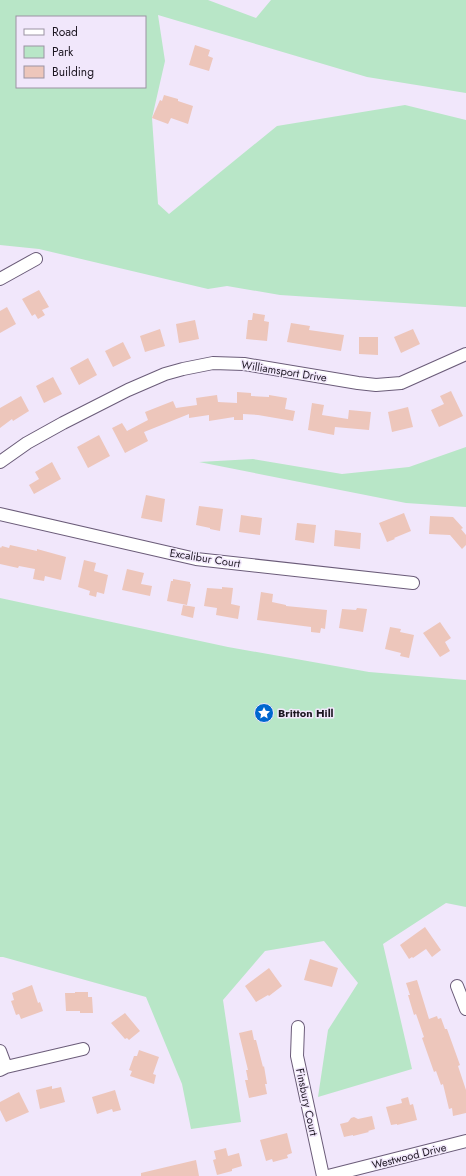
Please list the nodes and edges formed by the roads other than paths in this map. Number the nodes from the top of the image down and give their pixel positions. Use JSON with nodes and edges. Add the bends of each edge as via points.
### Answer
{"nodes":[{"id":1,"x":36,"y":259,"type":"dead end"},
{"id":2,"x":0,"y":279,"type":"edge"},
{"id":3,"x":466,"y":354,"type":"edge"},
{"id":4,"x":0,"y":462,"type":"edge"},
{"id":5,"x":0,"y":514,"type":"edge"},
{"id":6,"x":413,"y":583,"type":"dead end"},
{"id":7,"x":457,"y":986,"type":"dead end"},
{"id":8,"x":466,"y":1009,"type":"edge"},
{"id":9,"x":298,"y":1027,"type":"dead end"},
{"id":10,"x":83,"y":1049,"type":"dead end"},
{"id":11,"x":0,"y":1051,"type":"edge"},
{"id":12,"x":3,"y":1069,"type":"edge"},
{"id":13,"x":466,"y":1141,"type":"edge"},
{"id":14,"x":323,"y":1176,"type":"edge"},
{"id":15,"x":328,"y":1176,"type":"edge"}],
"edges":[{"from":1,"to":2,"type":"street"},
{"from":3,"to":4,"type":"street","name":"Williamsport Drive","via":[[401,383],[388,385],[358,383],[244,364],[213,364],[183,369],[128,390],[63,423]]},
{"from":5,"to":6,"type":"street","name":"Excalibur Court","via":[[196,559]]},
{"from":7,"to":8,"type":"street"},
{"from":9,"to":14,"type":"street","name":"Finsbury Court","via":[[297,1056]]},
{"from":10,"to":12,"type":"street"},
{"from":11,"to":12,"type":"street"},
{"from":13,"to":15,"type":"street","name":"Westwood Drive"}]}
